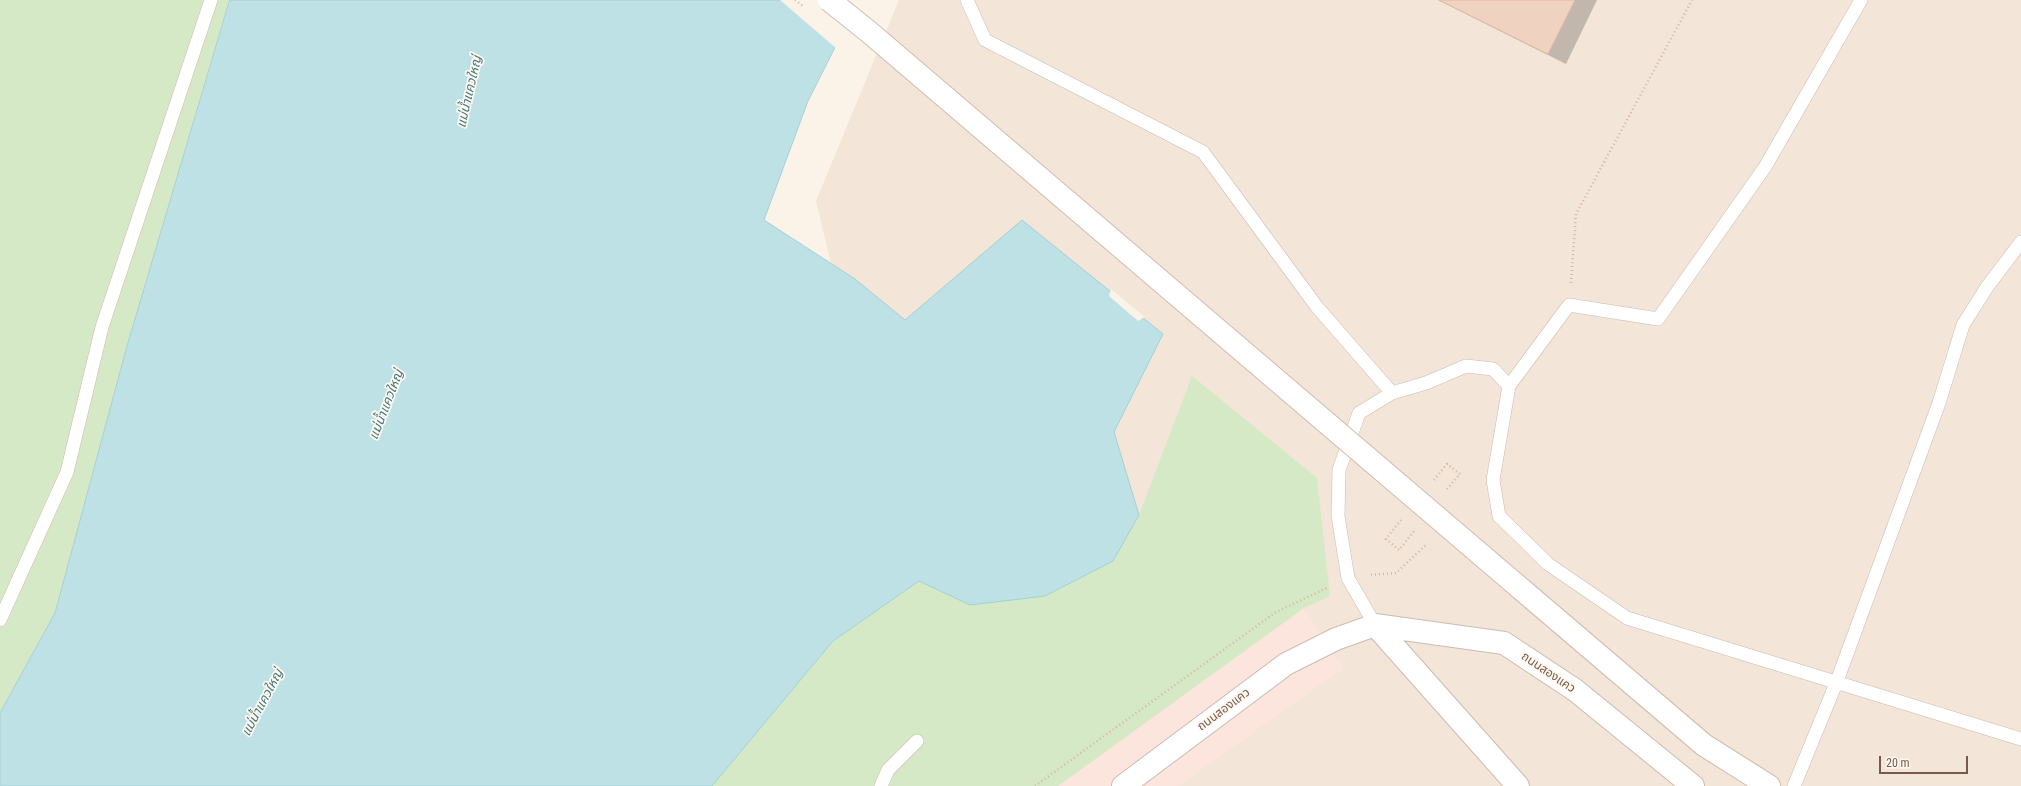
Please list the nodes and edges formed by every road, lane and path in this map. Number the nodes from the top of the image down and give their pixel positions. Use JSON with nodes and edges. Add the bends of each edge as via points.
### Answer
{"nodes":[{"id":1,"x":211,"y":0,"type":"edge"},
{"id":2,"x":829,"y":0,"type":"edge"},
{"id":3,"x":967,"y":0,"type":"edge"},
{"id":4,"x":1692,"y":0,"type":"edge"},
{"id":5,"x":1861,"y":0,"type":"edge"},
{"id":6,"x":2021,"y":242,"type":"edge"},
{"id":7,"x":1569,"y":305,"type":"junction"},
{"id":8,"x":1509,"y":386,"type":"junction"},
{"id":9,"x":1392,"y":393,"type":"junction"},
{"id":10,"x":1430,"y":486,"type":"dead end"},
{"id":11,"x":1443,"y":494,"type":"dead end"},
{"id":12,"x":1402,"y":519,"type":"dead end"},
{"id":13,"x":1418,"y":526,"type":"dead end"},
{"id":14,"x":1427,"y":543,"type":"dead end"},
{"id":15,"x":1348,"y":578,"type":"junction"},
{"id":16,"x":0,"y":620,"type":"edge"},
{"id":17,"x":1375,"y":625,"type":"junction"},
{"id":18,"x":1837,"y":681,"type":"junction"},
{"id":19,"x":2021,"y":739,"type":"edge"},
{"id":20,"x":917,"y":741,"type":"dead end"},
{"id":21,"x":881,"y":786,"type":"edge"},
{"id":22,"x":1035,"y":786,"type":"edge"},
{"id":23,"x":1123,"y":786,"type":"edge"},
{"id":24,"x":1518,"y":786,"type":"edge"},
{"id":25,"x":1693,"y":786,"type":"edge"},
{"id":26,"x":1769,"y":786,"type":"edge"},
{"id":27,"x":1794,"y":786,"type":"edge"}],
"edges":[{"from":1,"to":16,"type":"lane","via":[[102,327],[67,472]]},
{"from":2,"to":26,"type":"main road","bridge":true,"via":[[1704,745]]},
{"from":3,"to":9,"type":"lane","via":[[986,40],[1202,152],[1317,307]]},
{"from":4,"to":7,"type":"path","via":[[1576,214]]},
{"from":5,"to":7,"type":"lane","via":[[1765,167],[1658,319]]},
{"from":6,"to":18,"type":"lane","via":[[1987,287],[1964,325],[1939,403]]},
{"from":7,"to":8,"type":"lane"},
{"from":8,"to":9,"type":"lane","via":[[1493,369],[1466,366],[1426,383]]},
{"from":8,"to":18,"type":"lane","via":[[1493,480],[1499,516],[1548,564],[1628,618]]},
{"from":9,"to":15,"type":"lane","via":[[1359,412],[1339,470],[1338,516]]},
{"from":10,"to":11,"type":"path","via":[[1447,464],[1460,474]]},
{"from":12,"to":13,"type":"path","via":[[1386,539],[1399,550]]},
{"from":14,"to":15,"type":"path","via":[[1396,573]]},
{"from":15,"to":17,"type":"lane"},
{"from":15,"to":22,"type":"path","via":[[1276,612]]},
{"from":17,"to":23,"type":"main road","name":"ถนนสองแคว","via":[[1336,639],[1286,664]]},
{"from":17,"to":24,"type":"main road"},
{"from":17,"to":25,"type":"main road","name":"ถนนสองแคว","via":[[1504,643],[1575,690]]},
{"from":18,"to":19,"type":"lane"},
{"from":18,"to":27,"type":"lane"},
{"from":20,"to":21,"type":"lane","via":[[888,770]]}]}
